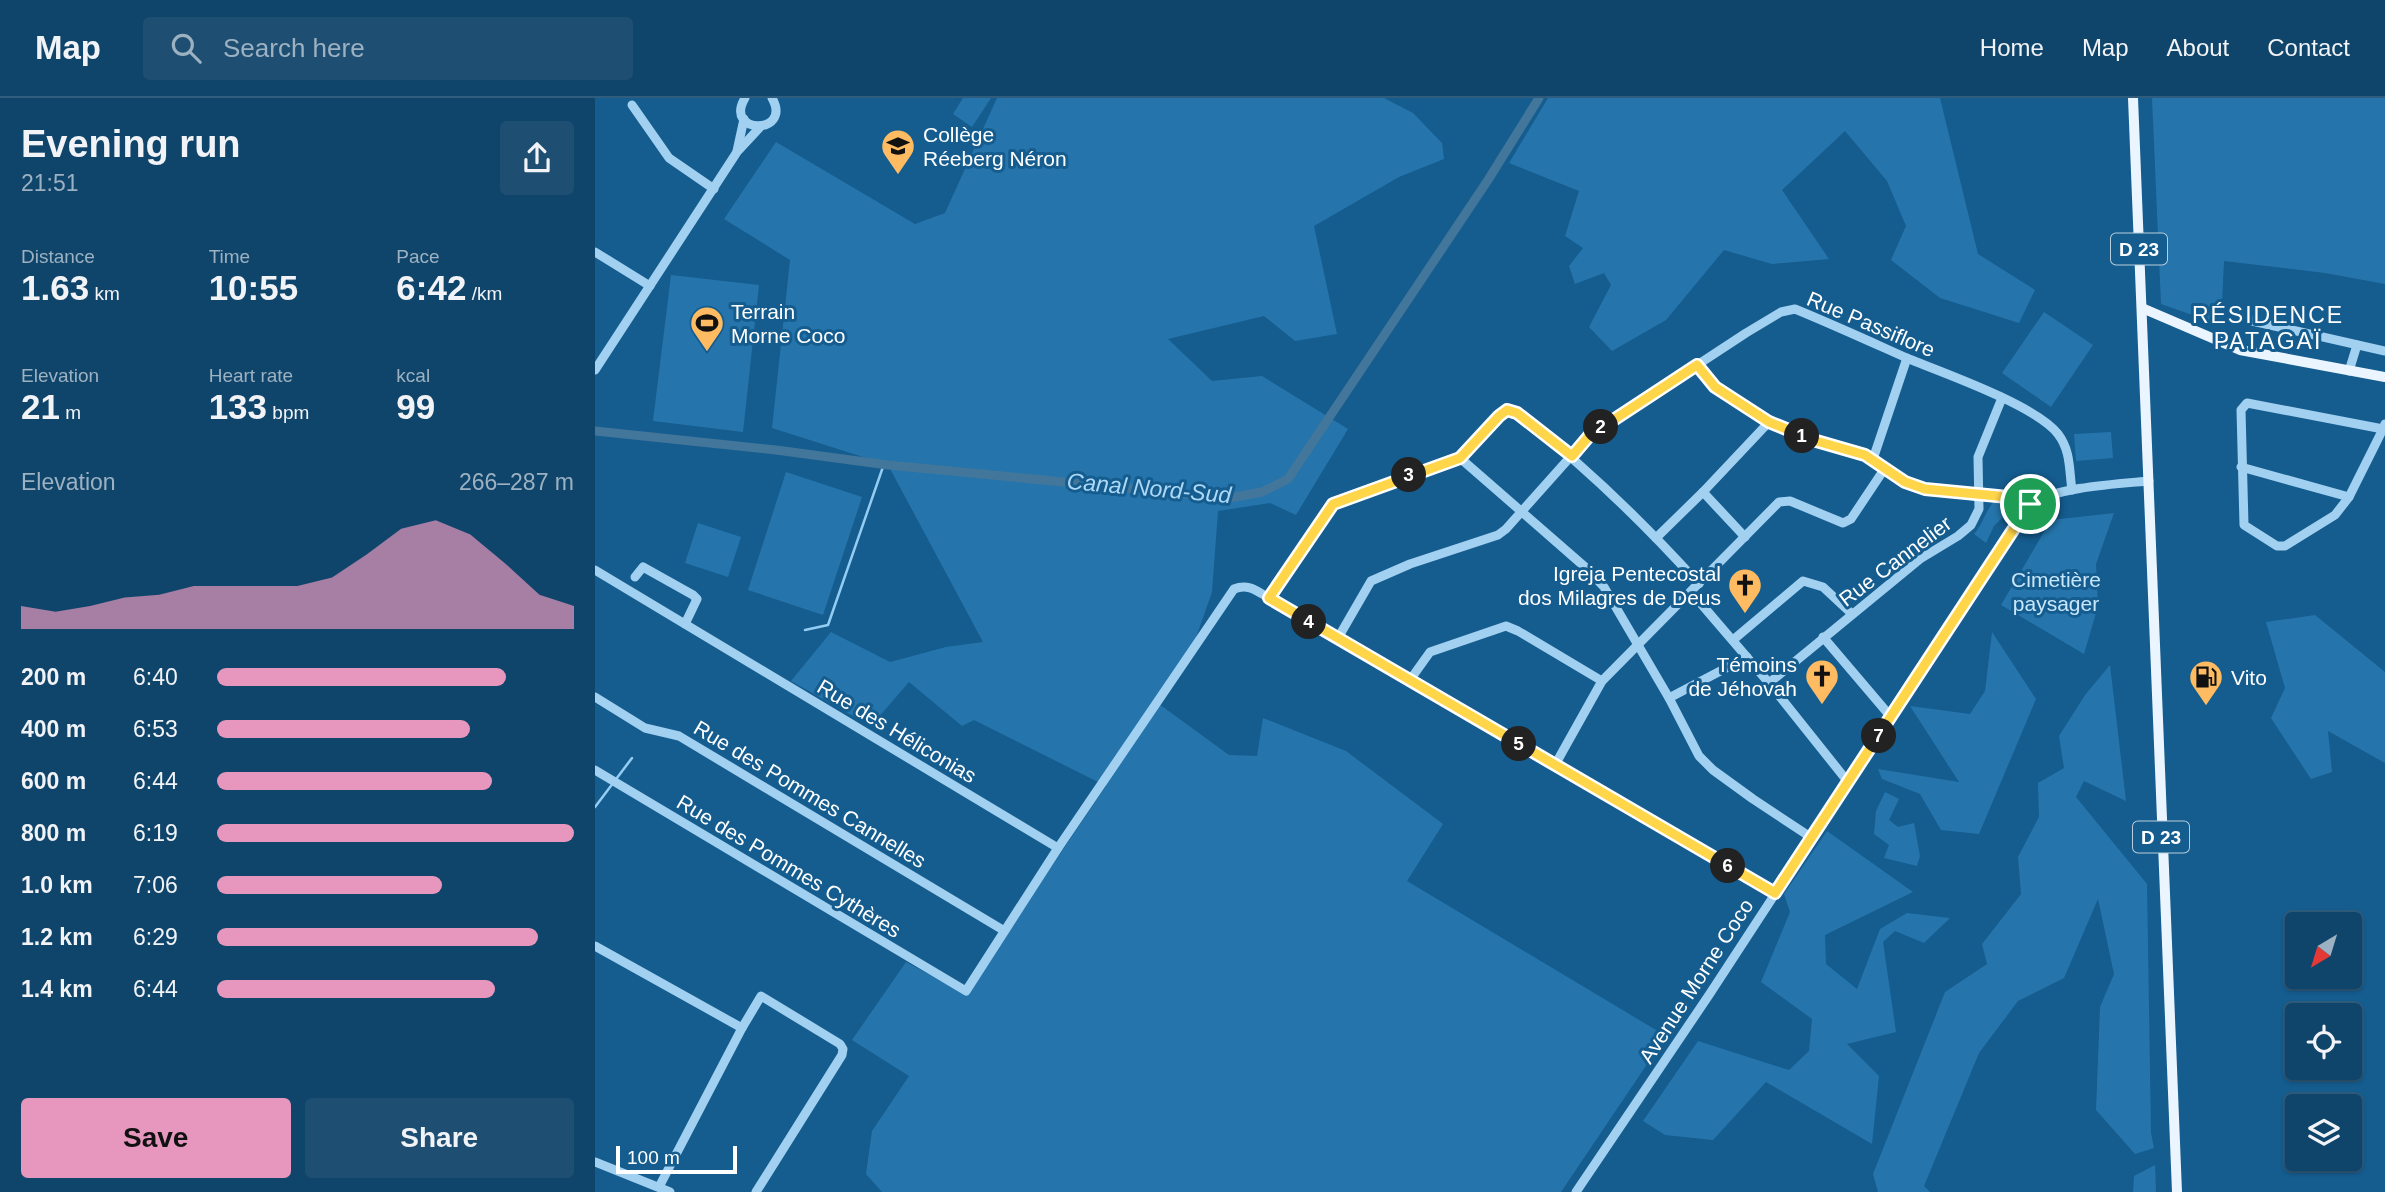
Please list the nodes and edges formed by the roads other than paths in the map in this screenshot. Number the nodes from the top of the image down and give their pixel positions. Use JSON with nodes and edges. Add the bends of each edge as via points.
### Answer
{"nodes":[{"id":1,"x":735,"y":98,"type":"edge"},
{"id":2,"x":745,"y":98,"type":"edge"},
{"id":3,"x":2133,"y":98,"type":"edge"},
{"id":4,"x":773,"y":99,"type":"edge"},
{"id":5,"x":632,"y":105,"type":"dead end"},
{"id":6,"x":742,"y":114,"type":"junction"},
{"id":7,"x":761,"y":126,"type":"junction"},
{"id":8,"x":737,"y":152,"type":"junction"},
{"id":9,"x":714,"y":189,"type":"junction"},
{"id":10,"x":595,"y":252,"type":"edge"},
{"id":11,"x":650,"y":286,"type":"junction"},
{"id":12,"x":2142,"y":308,"type":"junction"},
{"id":13,"x":2252,"y":321,"type":"dead end"},
{"id":14,"x":2357,"y":345,"type":"junction"},
{"id":15,"x":2385,"y":351,"type":"edge"},
{"id":16,"x":1907,"y":358,"type":"junction"},
{"id":17,"x":1697,"y":365,"type":"junction"},
{"id":18,"x":595,"y":370,"type":"edge"},
{"id":19,"x":2349,"y":371,"type":"junction"},
{"id":20,"x":2385,"y":377,"type":"edge"},
{"id":21,"x":2002,"y":398,"type":"junction"},
{"id":22,"x":1769,"y":422,"type":"junction"},
{"id":23,"x":2384,"y":427,"type":"edge"},
{"id":24,"x":1572,"y":456,"type":"junction"},
{"id":25,"x":1460,"y":458,"type":"junction"},
{"id":26,"x":1873,"y":459,"type":"junction"},
{"id":27,"x":2241,"y":467,"type":"junction"},
{"id":28,"x":1885,"y":468,"type":"junction"},
{"id":29,"x":2149,"y":481,"type":"junction"},
{"id":30,"x":2072,"y":491,"type":"junction"},
{"id":31,"x":1703,"y":492,"type":"junction"},
{"id":32,"x":1980,"y":495,"type":"junction"},
{"id":33,"x":2349,"y":497,"type":"junction"},
{"id":34,"x":2030,"y":504,"type":"junction"},
{"id":35,"x":1521,"y":512,"type":"junction"},
{"id":36,"x":1745,"y":537,"type":"junction"},
{"id":37,"x":1656,"y":538,"type":"junction"},
{"id":38,"x":595,"y":570,"type":"edge"},
{"id":39,"x":635,"y":577,"type":"dead end"},
{"id":40,"x":1699,"y":584,"type":"junction"},
{"id":41,"x":1691,"y":592,"type":"junction"},
{"id":42,"x":1269,"y":598,"type":"junction"},
{"id":43,"x":1851,"y":614,"type":"junction"},
{"id":44,"x":685,"y":624,"type":"junction"},
{"id":45,"x":1823,"y":637,"type":"junction"},
{"id":46,"x":1338,"y":638,"type":"junction"},
{"id":47,"x":1733,"y":640,"type":"junction"},
{"id":48,"x":1638,"y":644,"type":"junction"},
{"id":49,"x":1747,"y":657,"type":"junction"},
{"id":50,"x":1410,"y":680,"type":"junction"},
{"id":51,"x":1602,"y":681,"type":"junction"},
{"id":52,"x":1769,"y":684,"type":"junction"},
{"id":53,"x":595,"y":696,"type":"edge"},
{"id":54,"x":1669,"y":698,"type":"junction"},
{"id":55,"x":1891,"y":718,"type":"junction"},
{"id":56,"x":1555,"y":765,"type":"junction"},
{"id":57,"x":595,"y":770,"type":"edge"},
{"id":58,"x":1848,"y":782,"type":"junction"},
{"id":59,"x":1812,"y":838,"type":"junction"},
{"id":60,"x":1058,"y":848,"type":"junction"},
{"id":61,"x":1775,"y":893,"type":"junction"},
{"id":62,"x":1003,"y":930,"type":"junction"},
{"id":63,"x":595,"y":946,"type":"edge"},
{"id":64,"x":742,"y":1028,"type":"junction"},
{"id":65,"x":595,"y":1162,"type":"edge"},
{"id":66,"x":660,"y":1187,"type":"junction"},
{"id":67,"x":670,"y":1192,"type":"edge"},
{"id":68,"x":756,"y":1192,"type":"edge"},
{"id":69,"x":1576,"y":1192,"type":"edge"},
{"id":70,"x":2177,"y":1192,"type":"edge"}],
"edges":[{"from":1,"to":6,"type":"street"},
{"from":2,"to":6,"type":"street"},
{"from":3,"to":12,"type":"main road","number":"D 23"},
{"from":4,"to":7,"type":"street","via":[[773,118]]},
{"from":5,"to":9,"type":"street","via":[[669,159]]},
{"from":6,"to":7,"type":"street","via":[[751,125]]},
{"from":6,"to":8,"type":"street"},
{"from":7,"to":8,"type":"street"},
{"from":8,"to":9,"type":"street"},
{"from":9,"to":11,"type":"street"},
{"from":10,"to":11,"type":"street"},
{"from":11,"to":18,"type":"street"},
{"from":12,"to":19,"type":"main road","via":[[2241,350]]},
{"from":12,"to":29,"type":"main road","number":"D 23"},
{"from":13,"to":14,"type":"street"},
{"from":14,"to":15,"type":"street"},
{"from":14,"to":19,"type":"street"},
{"from":16,"to":17,"type":"street","name":"Rue Passiflore","via":[[1795,309],[1781,312]]},
{"from":16,"to":21,"type":"street","name":"Rue Passiflore"},
{"from":16,"to":26,"type":"street"},
{"from":17,"to":22,"type":"street","via":[[1715,387]]},
{"from":17,"to":24,"type":"street","name":"Rue Passiflore","via":[[1589,436]]},
{"from":19,"to":20,"type":"main road"},
{"from":21,"to":30,"type":"street","name":"Rue Passiflore","via":[[2057,432],[2068,451]]},
{"from":21,"to":32,"type":"street","name":"Rue Cannelier","via":[[1978,457]]},
{"from":22,"to":26,"type":"street"},
{"from":22,"to":31,"type":"street"},
{"from":23,"to":27,"type":"street","via":[[2247,403],[2241,410]]},
{"from":23,"to":33,"type":"street"},
{"from":24,"to":25,"type":"street","via":[[1507,410]]},
{"from":24,"to":35,"type":"street","name":"Rue Passiflore"},
{"from":24,"to":37,"type":"street"},
{"from":25,"to":35,"type":"street"},
{"from":25,"to":42,"type":"street","via":[[1333,504]]},
{"from":26,"to":28,"type":"street"},
{"from":27,"to":33,"type":"street"},
{"from":27,"to":33,"type":"street","via":[[2244,525],[2277,546],[2285,546],[2335,515]]},
{"from":28,"to":32,"type":"street","via":[[1925,489]]},
{"from":28,"to":36,"type":"street","via":[[1851,519],[1843,523],[1790,501],[1779,502]]},
{"from":29,"to":30,"type":"street"},
{"from":29,"to":70,"type":"main road","number":"D 23"},
{"from":30,"to":34,"type":"street"},
{"from":31,"to":36,"type":"street"},
{"from":31,"to":37,"type":"street"},
{"from":32,"to":34,"type":"street","via":[[2018,498]]},
{"from":32,"to":43,"type":"street","name":"Rue Cannelier","via":[[1971,525]]},
{"from":34,"to":55,"type":"street","name":"Avenue Morne Coco"},
{"from":35,"to":46,"type":"street","name":"Rue Passiflore","via":[[1498,535],[1371,581]]},
{"from":35,"to":48,"type":"street","via":[[1604,587]]},
{"from":36,"to":40,"type":"street"},
{"from":37,"to":40,"type":"street"},
{"from":38,"to":44,"type":"street","name":"Rue des Héliconias"},
{"from":39,"to":44,"type":"street","via":[[643,566],[693,595],[696,604]]},
{"from":40,"to":41,"type":"street"},
{"from":41,"to":47,"type":"street"},
{"from":41,"to":48,"type":"street"},
{"from":42,"to":46,"type":"street"},
{"from":42,"to":60,"type":"street","via":[[1249,587],[1234,589]]},
{"from":43,"to":45,"type":"street","name":"Rue Cannelier"},
{"from":43,"to":47,"type":"street","via":[[1823,587],[1803,581]]},
{"from":44,"to":60,"type":"street","name":"Rue des Héliconias"},
{"from":45,"to":52,"type":"street","name":"Rue Cannelier"},
{"from":45,"to":55,"type":"street"},
{"from":46,"to":50,"type":"street"},
{"from":47,"to":49,"type":"street"},
{"from":48,"to":51,"type":"street"},
{"from":48,"to":54,"type":"street"},
{"from":49,"to":52,"type":"street"},
{"from":49,"to":54,"type":"street"},
{"from":50,"to":51,"type":"street","via":[[1430,652],[1506,626]]},
{"from":50,"to":56,"type":"street"},
{"from":51,"to":56,"type":"street"},
{"from":52,"to":58,"type":"street"},
{"from":53,"to":62,"type":"street","name":"Rue des Pommes Cannelles","via":[[652,730],[679,736]]},
{"from":54,"to":59,"type":"street","via":[[1706,763]]},
{"from":55,"to":58,"type":"street","name":"Avenue Morne Coco"},
{"from":56,"to":61,"type":"street"},
{"from":57,"to":62,"type":"street","name":"Rue des Pommes Cythères","via":[[966,991]]},
{"from":58,"to":59,"type":"street","name":"Avenue Morne Coco"},
{"from":59,"to":61,"type":"street","name":"Avenue Morne Coco"},
{"from":60,"to":62,"type":"street"},
{"from":61,"to":69,"type":"street","name":"Avenue Morne Coco"},
{"from":63,"to":64,"type":"street"},
{"from":64,"to":66,"type":"street"},
{"from":64,"to":68,"type":"street","via":[[761,996],[843,1049]]},
{"from":65,"to":66,"type":"street"},
{"from":66,"to":67,"type":"street"}]}
